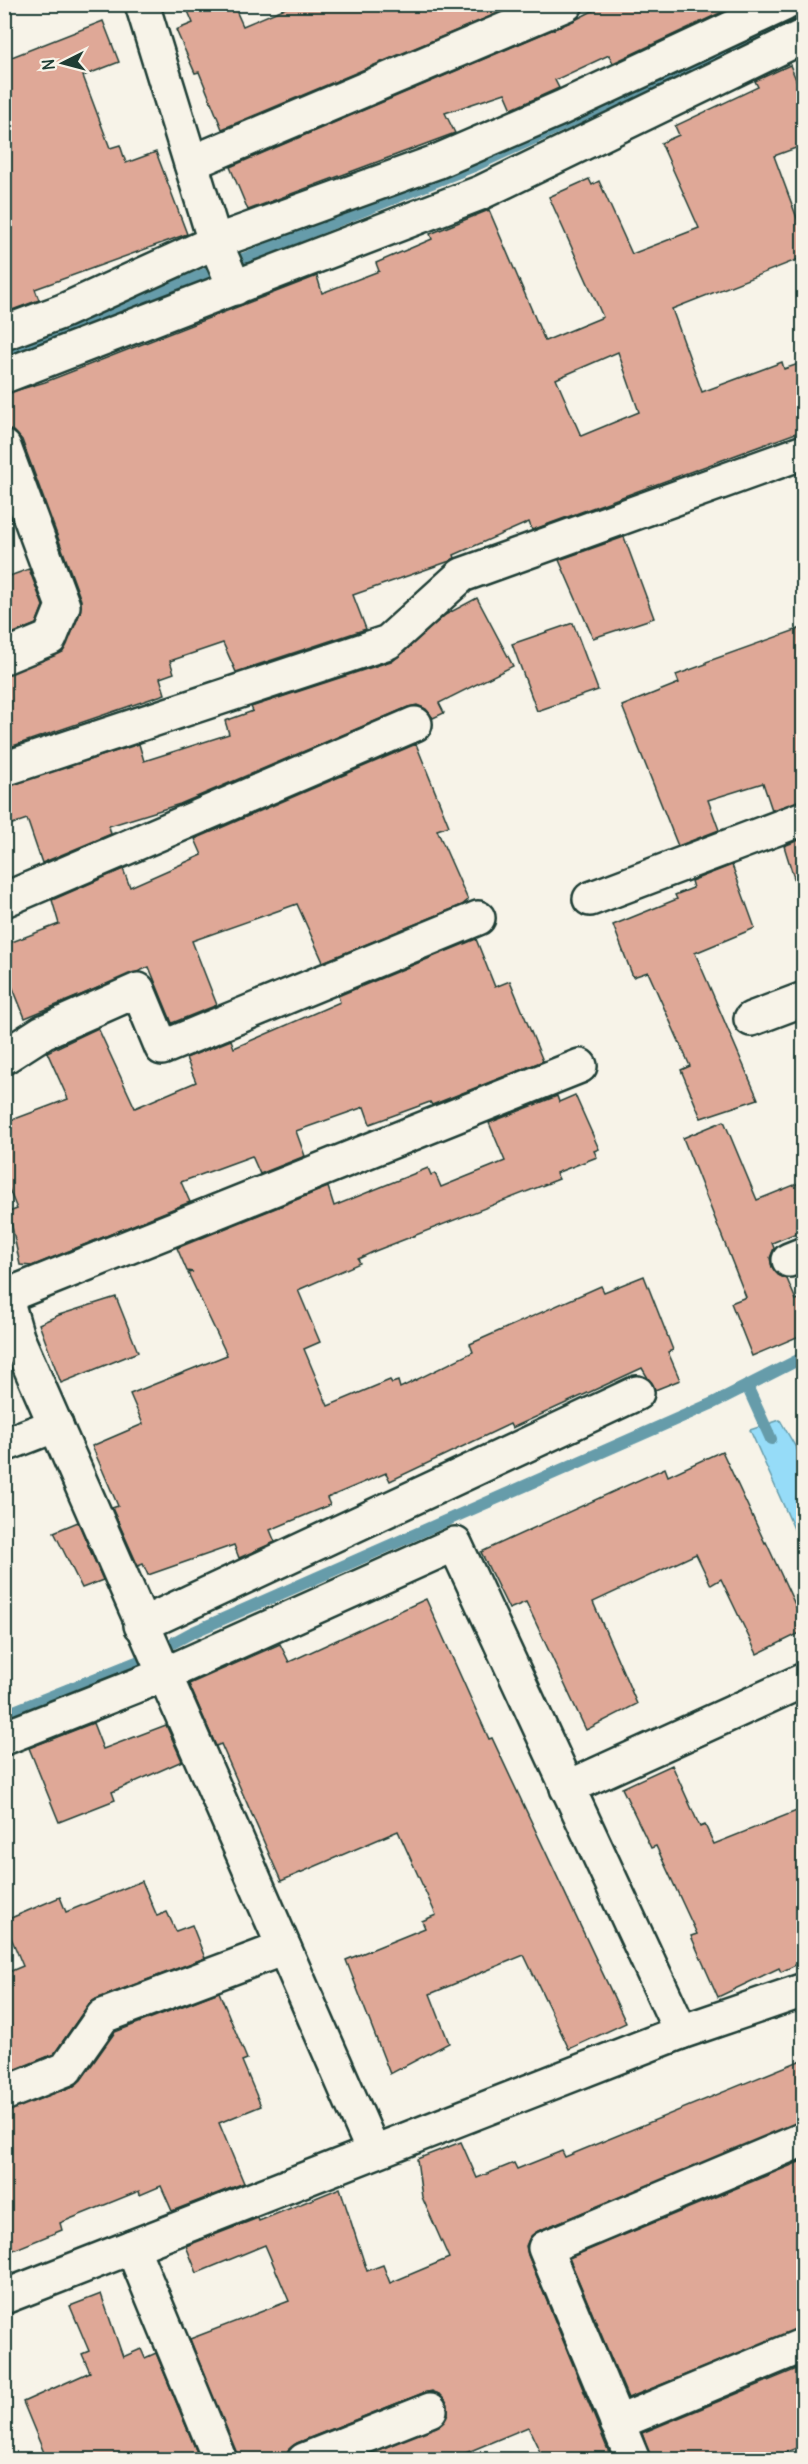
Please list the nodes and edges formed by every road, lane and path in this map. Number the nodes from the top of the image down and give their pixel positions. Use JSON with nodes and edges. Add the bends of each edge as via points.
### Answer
{"nodes":[{"id":1,"x":142,"y":4,"type":"edge"},
{"id":2,"x":567,"y":4,"type":"edge"},
{"id":3,"x":789,"y":27,"type":"edge"},
{"id":4,"x":191,"y":163,"type":"junction"},
{"id":5,"x":225,"y":265,"type":"junction"},
{"id":6,"x":4,"y":333,"type":"edge"},
{"id":7,"x":4,"y":376,"type":"edge"},
{"id":8,"x":4,"y":447,"type":"edge"},
{"id":9,"x":804,"y":452,"type":"edge"},
{"id":10,"x":4,"y":657,"type":"edge"},
{"id":11,"x":415,"y":724,"type":"dead end"},
{"id":12,"x":4,"y":769,"type":"edge"},
{"id":13,"x":804,"y":818,"type":"edge"},
{"id":14,"x":590,"y":899,"type":"dead end"},
{"id":15,"x":4,"y":900,"type":"edge"},
{"id":16,"x":478,"y":918,"type":"dead end"},
{"id":17,"x":804,"y":999,"type":"edge"},
{"id":18,"x":751,"y":1019,"type":"dead end"},
{"id":19,"x":4,"y":1057,"type":"edge"},
{"id":20,"x":580,"y":1066,"type":"dead end"},
{"id":21,"x":5,"y":1293,"type":"edge"},
{"id":22,"x":637,"y":1393,"type":"dead end"},
{"id":23,"x":56,"y":1425,"type":"junction"},
{"id":24,"x":4,"y":1445,"type":"edge"},
{"id":25,"x":153,"y":1652,"type":"junction"},
{"id":26,"x":804,"y":1680,"type":"edge"},
{"id":27,"x":4,"y":1738,"type":"edge"},
{"id":28,"x":567,"y":1788,"type":"junction"},
{"id":29,"x":284,"y":1948,"type":"junction"},
{"id":30,"x":804,"y":1990,"type":"edge"},
{"id":31,"x":681,"y":2032,"type":"junction"},
{"id":32,"x":4,"y":2094,"type":"edge"},
{"id":33,"x":804,"y":2139,"type":"edge"},
{"id":34,"x":373,"y":2151,"type":"junction"},
{"id":35,"x":132,"y":2247,"type":"junction"},
{"id":36,"x":4,"y":2297,"type":"edge"},
{"id":37,"x":804,"y":2345,"type":"edge"},
{"id":38,"x":430,"y":2410,"type":"dead end"},
{"id":39,"x":617,"y":2423,"type":"junction"},
{"id":40,"x":220,"y":2460,"type":"edge"},
{"id":41,"x":304,"y":2460,"type":"edge"},
{"id":42,"x":633,"y":2460,"type":"edge"}],
"edges":[{"from":1,"to":4,"type":"street"},
{"from":2,"to":4,"type":"street"},
{"from":3,"to":5,"type":"street","via":[[561,108],[436,162]]},
{"from":3,"to":5,"type":"street","via":[[480,193]]},
{"from":4,"to":5,"type":"street"},
{"from":5,"to":6,"type":"street","via":[[63,311]]},
{"from":5,"to":7,"type":"street"},
{"from":8,"to":10,"type":"street","via":[[63,606],[50,638]]},
{"from":9,"to":12,"type":"street","via":[[462,575],[388,642]]},
{"from":11,"to":15,"type":"street"},
{"from":13,"to":14,"type":"street"},
{"from":16,"to":19,"type":"street","via":[[162,1048],[138,990],[43,1032]]},
{"from":17,"to":18,"type":"street"},
{"from":20,"to":21,"type":"street"},
{"from":21,"to":23,"type":"street","via":[[17,1337]]},
{"from":22,"to":25,"type":"street"},
{"from":23,"to":24,"type":"street"},
{"from":23,"to":25,"type":"street"},
{"from":25,"to":27,"type":"street"},
{"from":25,"to":28,"type":"street","via":[[455,1544]]},
{"from":25,"to":29,"type":"street"},
{"from":26,"to":28,"type":"street"},
{"from":28,"to":31,"type":"street"},
{"from":29,"to":32,"type":"street","via":[[103,2016],[66,2069]]},
{"from":29,"to":34,"type":"street"},
{"from":30,"to":31,"type":"street"},
{"from":31,"to":34,"type":"street"},
{"from":33,"to":39,"type":"street","via":[[545,2248]]},
{"from":34,"to":35,"type":"street"},
{"from":35,"to":36,"type":"street"},
{"from":35,"to":40,"type":"street"},
{"from":37,"to":39,"type":"street"},
{"from":38,"to":41,"type":"street"},
{"from":39,"to":42,"type":"street"}]}
